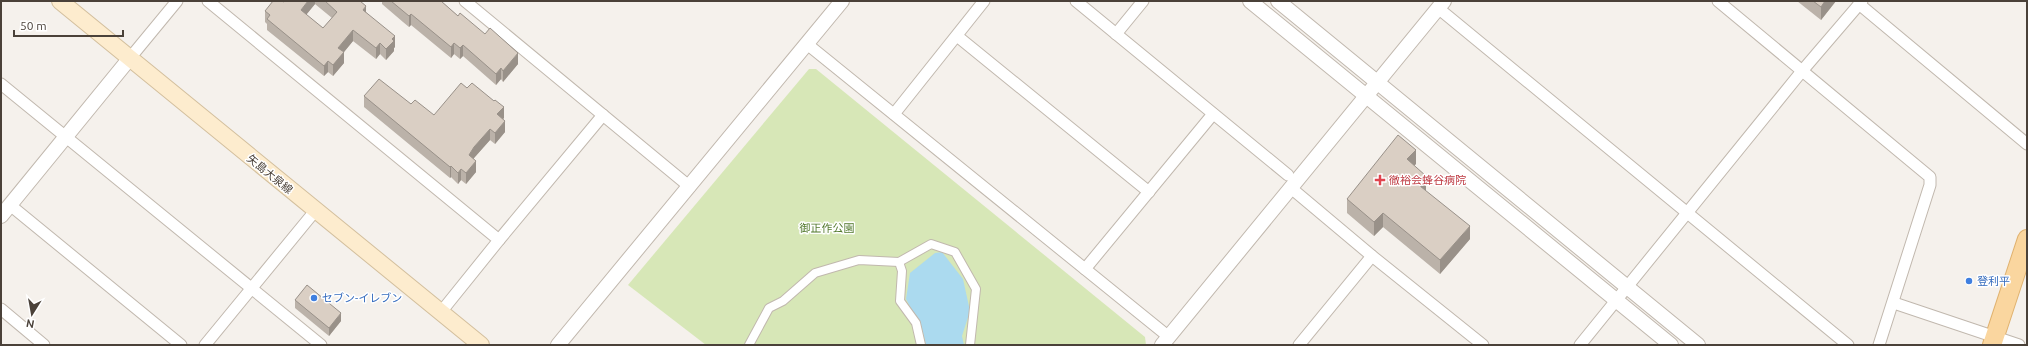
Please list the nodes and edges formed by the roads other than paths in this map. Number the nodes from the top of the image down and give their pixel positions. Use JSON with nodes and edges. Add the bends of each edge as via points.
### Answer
{"nodes":[{"id":1,"x":60,"y":1,"type":"edge"},
{"id":2,"x":177,"y":1,"type":"edge"},
{"id":3,"x":208,"y":1,"type":"edge"},
{"id":4,"x":465,"y":1,"type":"edge"},
{"id":5,"x":842,"y":1,"type":"edge"},
{"id":6,"x":984,"y":1,"type":"edge"},
{"id":7,"x":1076,"y":1,"type":"edge"},
{"id":8,"x":1143,"y":1,"type":"edge"},
{"id":9,"x":1250,"y":1,"type":"edge"},
{"id":10,"x":1278,"y":1,"type":"edge"},
{"id":11,"x":1718,"y":1,"type":"edge"},
{"id":12,"x":1860,"y":3,"type":"edge"},
{"id":13,"x":1441,"y":5,"type":"edge"},
{"id":14,"x":1116,"y":34,"type":"junction"},
{"id":15,"x":957,"y":36,"type":"junction"},
{"id":16,"x":807,"y":44,"type":"junction"},
{"id":17,"x":130,"y":58,"type":"junction"},
{"id":18,"x":1802,"y":71,"type":"junction"},
{"id":19,"x":1377,"y":82,"type":"junction"},
{"id":20,"x":1,"y":84,"type":"edge"},
{"id":21,"x":1366,"y":96,"type":"junction"},
{"id":22,"x":894,"y":114,"type":"junction"},
{"id":23,"x":1213,"y":114,"type":"junction"},
{"id":24,"x":603,"y":115,"type":"junction"},
{"id":25,"x":65,"y":138,"type":"junction"},
{"id":26,"x":2027,"y":144,"type":"edge"},
{"id":27,"x":1289,"y":182,"type":"junction"},
{"id":28,"x":690,"y":186,"type":"junction"},
{"id":29,"x":1149,"y":192,"type":"junction"},
{"id":30,"x":10,"y":205,"type":"junction"},
{"id":31,"x":315,"y":211,"type":"junction"},
{"id":32,"x":1687,"y":213,"type":"junction"},
{"id":33,"x":1,"y":216,"type":"edge"},
{"id":34,"x":2027,"y":239,"type":"edge"},
{"id":35,"x":499,"y":240,"type":"junction"},
{"id":36,"x":1372,"y":256,"type":"junction"},
{"id":37,"x":899,"y":262,"type":"junction"},
{"id":38,"x":1085,"y":269,"type":"junction"},
{"id":39,"x":1628,"y":287,"type":"junction"},
{"id":40,"x":251,"y":289,"type":"junction"},
{"id":41,"x":1617,"y":300,"type":"junction"},
{"id":42,"x":1894,"y":303,"type":"junction"},
{"id":43,"x":1,"y":309,"type":"edge"},
{"id":44,"x":441,"y":312,"type":"junction"},
{"id":45,"x":1165,"y":341,"type":"edge"},
{"id":46,"x":1994,"y":341,"type":"edge"},
{"id":47,"x":44,"y":345,"type":"edge"},
{"id":48,"x":181,"y":345,"type":"edge"},
{"id":49,"x":205,"y":345,"type":"edge"},
{"id":50,"x":321,"y":345,"type":"edge"},
{"id":51,"x":481,"y":345,"type":"edge"},
{"id":52,"x":558,"y":345,"type":"edge"},
{"id":53,"x":749,"y":345,"type":"edge"},
{"id":54,"x":920,"y":345,"type":"edge"},
{"id":55,"x":970,"y":345,"type":"edge"},
{"id":56,"x":1299,"y":345,"type":"edge"},
{"id":57,"x":1483,"y":345,"type":"edge"},
{"id":58,"x":1580,"y":345,"type":"edge"},
{"id":59,"x":1671,"y":345,"type":"edge"},
{"id":60,"x":1698,"y":345,"type":"edge"},
{"id":61,"x":1848,"y":345,"type":"edge"},
{"id":62,"x":1879,"y":345,"type":"edge"},
{"id":63,"x":2019,"y":345,"type":"edge"}],
"edges":[{"from":1,"to":17,"type":"main road","name":"矢島大泉線"},
{"from":2,"to":17,"type":"street"},
{"from":3,"to":35,"type":"street"},
{"from":4,"to":24,"type":"street"},
{"from":5,"to":16,"type":"street"},
{"from":6,"to":15,"type":"street"},
{"from":7,"to":14,"type":"street"},
{"from":8,"to":14,"type":"street"},
{"from":9,"to":21,"type":"street"},
{"from":10,"to":19,"type":"street"},
{"from":11,"to":18,"type":"street"},
{"from":12,"to":18,"type":"street"},
{"from":12,"to":26,"type":"street"},
{"from":13,"to":19,"type":"street"},
{"from":13,"to":32,"type":"street"},
{"from":14,"to":23,"type":"street"},
{"from":15,"to":22,"type":"street"},
{"from":15,"to":29,"type":"street"},
{"from":16,"to":22,"type":"street"},
{"from":16,"to":28,"type":"street"},
{"from":17,"to":25,"type":"street"},
{"from":17,"to":31,"type":"main road","name":"矢島大泉線"},
{"from":18,"to":32,"type":"street"},
{"from":18,"to":42,"type":"street","via":[[1930,177],[1930,185]]},
{"from":19,"to":21,"type":"street"},
{"from":19,"to":39,"type":"street"},
{"from":20,"to":25,"type":"street"},
{"from":21,"to":27,"type":"street"},
{"from":21,"to":41,"type":"street"},
{"from":22,"to":38,"type":"street"},
{"from":23,"to":27,"type":"street"},
{"from":23,"to":29,"type":"street"},
{"from":24,"to":28,"type":"street"},
{"from":24,"to":35,"type":"street"},
{"from":25,"to":30,"type":"street"},
{"from":25,"to":40,"type":"street"},
{"from":27,"to":36,"type":"street"},
{"from":27,"to":45,"type":"street"},
{"from":28,"to":52,"type":"street"},
{"from":29,"to":38,"type":"street"},
{"from":30,"to":33,"type":"street"},
{"from":30,"to":48,"type":"street"},
{"from":31,"to":40,"type":"street"},
{"from":31,"to":44,"type":"main road","name":"矢島大泉線"},
{"from":32,"to":39,"type":"street"},
{"from":32,"to":61,"type":"street"},
{"from":34,"to":46,"type":"main road"},
{"from":35,"to":44,"type":"street"},
{"from":36,"to":56,"type":"street"},
{"from":36,"to":57,"type":"street"},
{"from":37,"to":53,"type":"street","via":[[859,260],[815,273],[783,300],[769,308]]},
{"from":37,"to":54,"type":"street","via":[[902,271],[900,301],[916,323]]},
{"from":37,"to":55,"type":"street","via":[[931,244],[955,252],[976,289]]},
{"from":38,"to":45,"type":"street"},
{"from":39,"to":41,"type":"street"},
{"from":39,"to":60,"type":"street"},
{"from":40,"to":49,"type":"street"},
{"from":40,"to":50,"type":"street"},
{"from":41,"to":58,"type":"street"},
{"from":41,"to":59,"type":"street"},
{"from":42,"to":46,"type":"street"},
{"from":42,"to":62,"type":"street"},
{"from":43,"to":47,"type":"street"},
{"from":44,"to":51,"type":"main road","name":"矢島大泉線"},
{"from":46,"to":63,"type":"street"}]}
